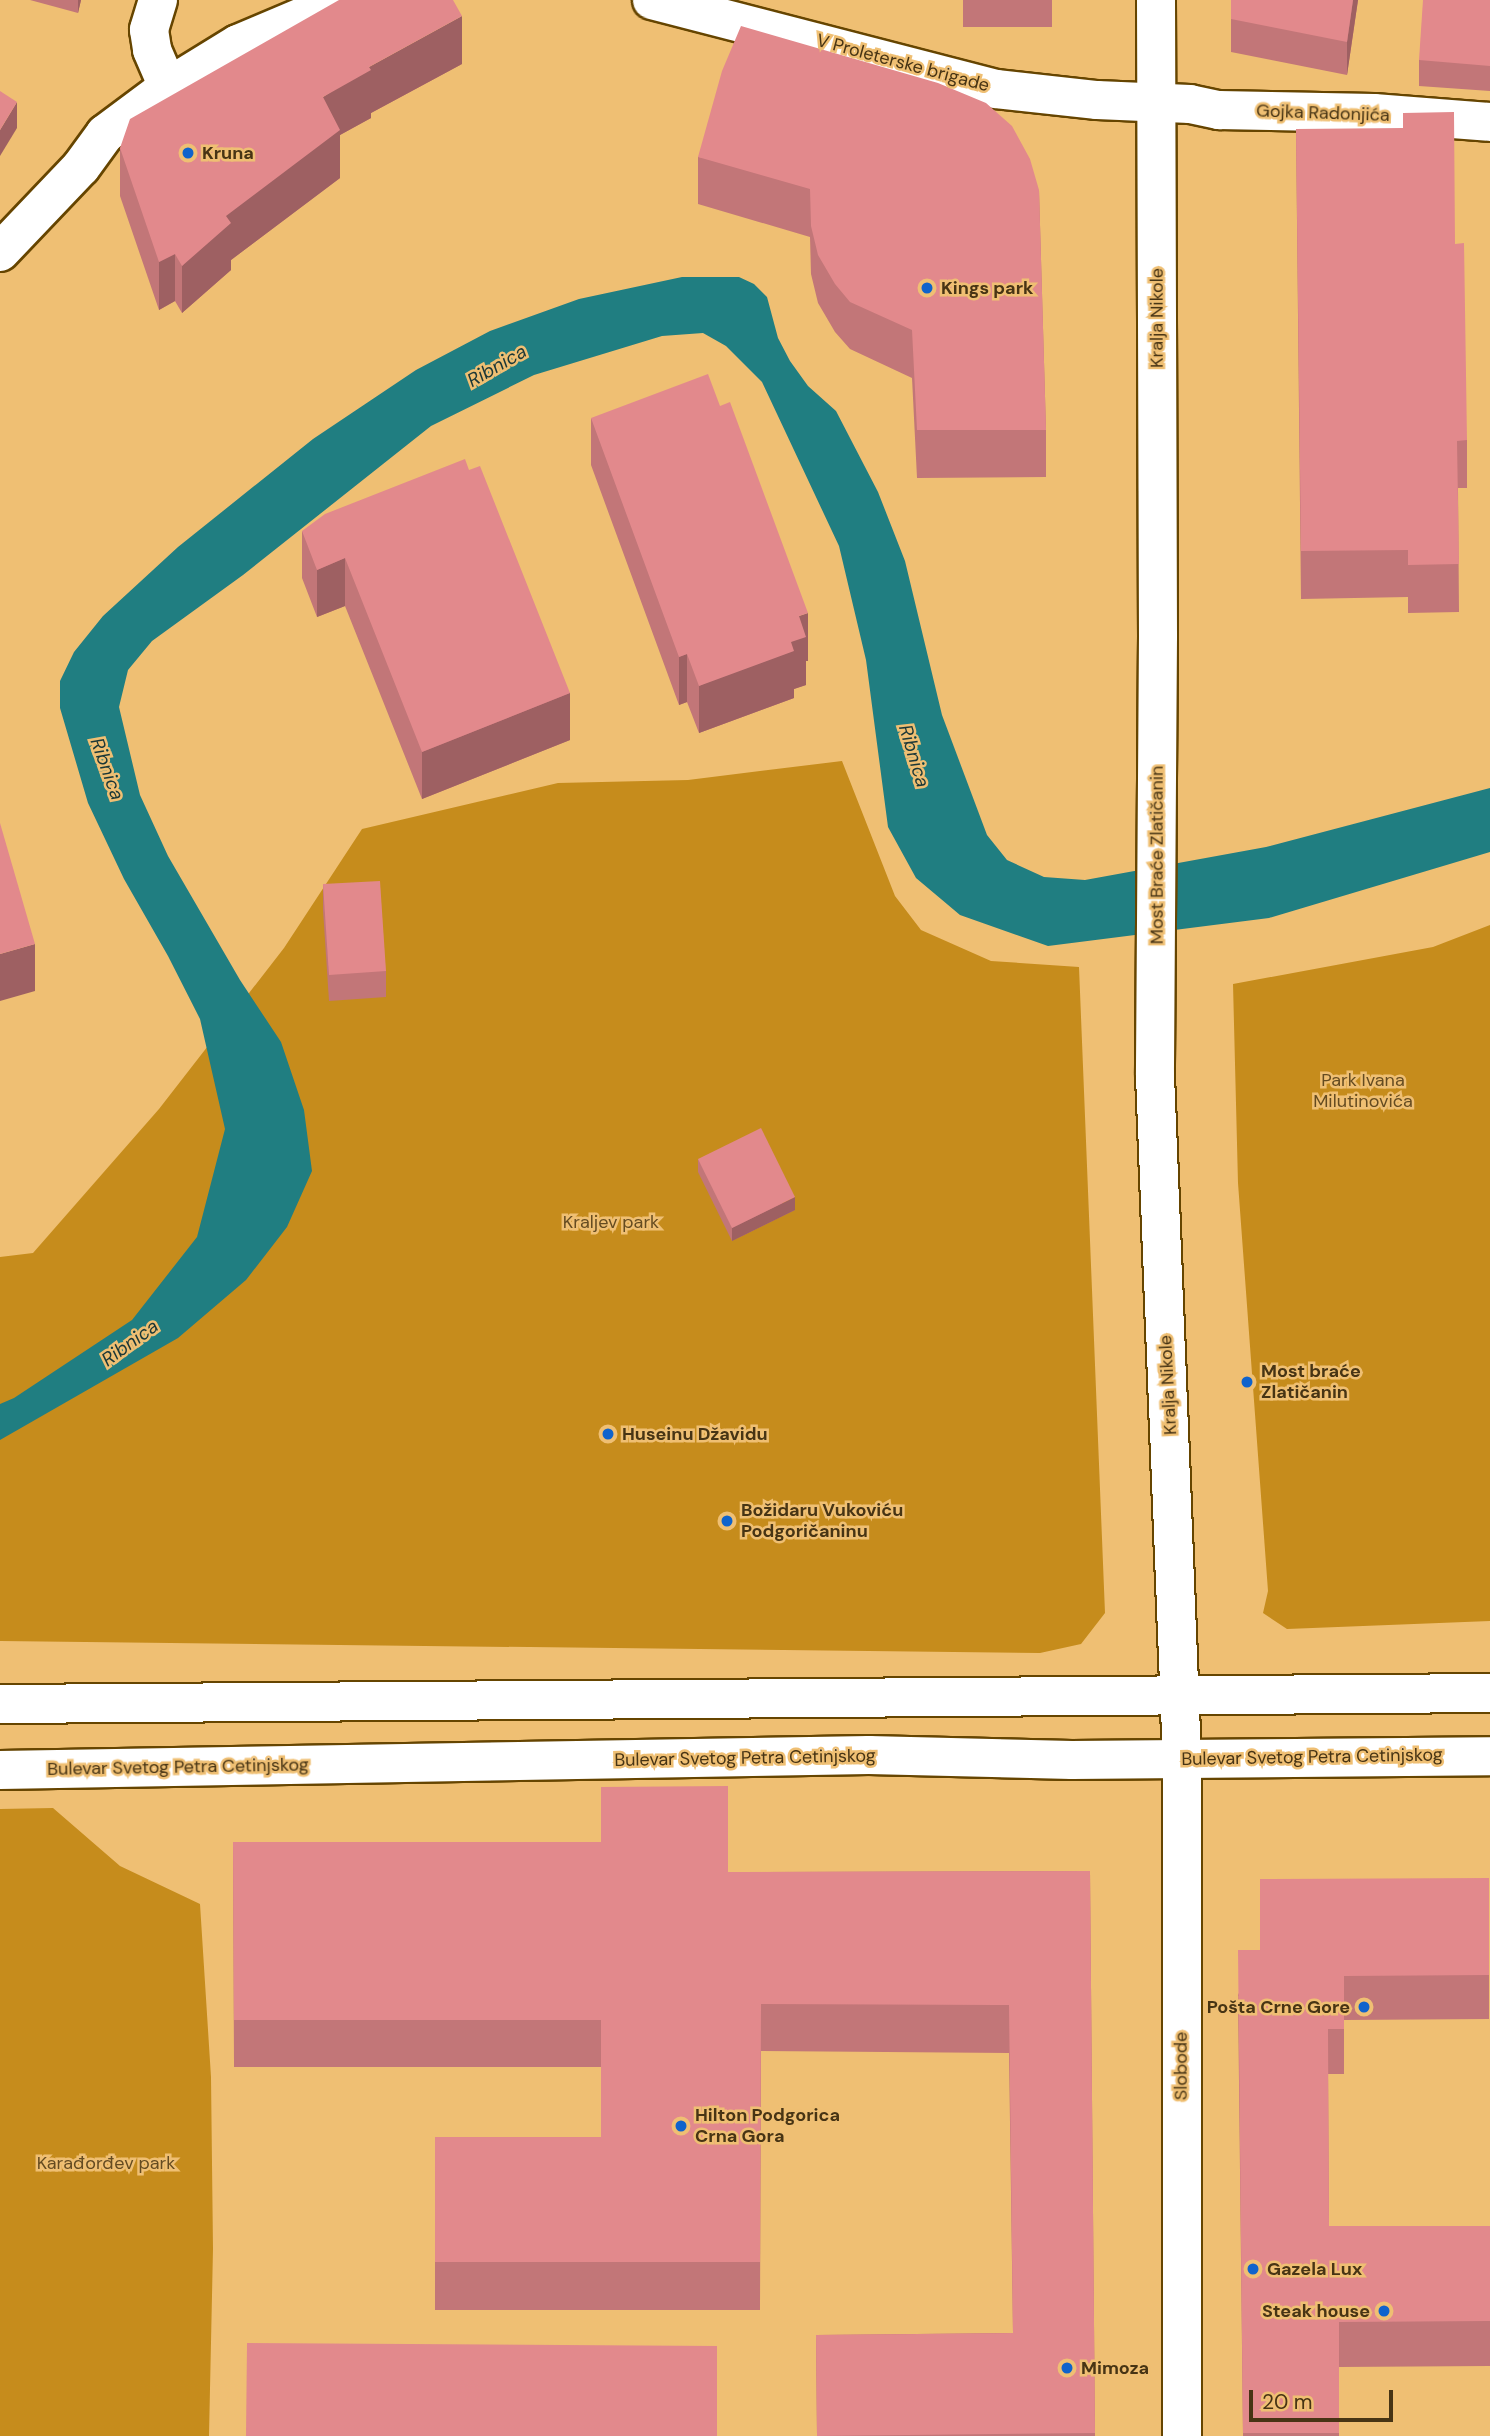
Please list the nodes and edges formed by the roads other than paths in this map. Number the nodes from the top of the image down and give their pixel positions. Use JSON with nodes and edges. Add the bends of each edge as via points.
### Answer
{"nodes":[{"id":1,"x":158,"y":0,"type":"edge"},
{"id":2,"x":342,"y":0,"type":"edge"},
{"id":3,"x":652,"y":0,"type":"edge"},
{"id":4,"x":1156,"y":0,"type":"edge"},
{"id":5,"x":168,"y":87,"type":"junction"},
{"id":6,"x":1157,"y":102,"type":"junction"},
{"id":7,"x":1490,"y":122,"type":"edge"},
{"id":8,"x":0,"y":252,"type":"edge"},
{"id":9,"x":1158,"y":636,"type":"joint"},
{"id":10,"x":1155,"y":1075,"type":"joint"},
{"id":11,"x":1490,"y":1693,"type":"edge"},
{"id":12,"x":1182,"y":1695,"type":"junction"},
{"id":13,"x":0,"y":1704,"type":"edge"},
{"id":14,"x":1490,"y":1756,"type":"edge"},
{"id":15,"x":1182,"y":1758,"type":"junction"},
{"id":16,"x":0,"y":1770,"type":"edge"},
{"id":17,"x":1182,"y":2436,"type":"edge"}],
"edges":[{"from":1,"to":5,"type":"street","via":[[150,40]]},
{"from":2,"to":5,"type":"street","via":[[238,44]]},
{"from":3,"to":6,"type":"street","name":"V Proleterske brigade","via":[[996,89]]},
{"from":4,"to":6,"type":"street","name":"Kralja Nikole"},
{"from":5,"to":8,"type":"street","via":[[106,134]]},
{"from":6,"to":7,"type":"street","name":"Gojka Radonjića","via":[[1219,110],[1374,113]]},
{"from":6,"to":9,"type":"street","name":"Kralja Nikole"},
{"from":9,"to":10,"type":"street","name":"Most Braće Zlatičanin"},
{"from":10,"to":12,"type":"street","name":"Kralja Nikole"},
{"from":11,"to":12,"type":"street"},
{"from":12,"to":13,"type":"street"},
{"from":12,"to":15,"type":"street","name":"Slobode"},
{"from":14,"to":15,"type":"street","name":"Bulevar Svetog Petra Cetinjskog"},
{"from":15,"to":16,"type":"street","name":"Bulevar Svetog Petra Cetinjskog","via":[[869,1755]]},
{"from":15,"to":17,"type":"street","name":"Slobode"}]}
